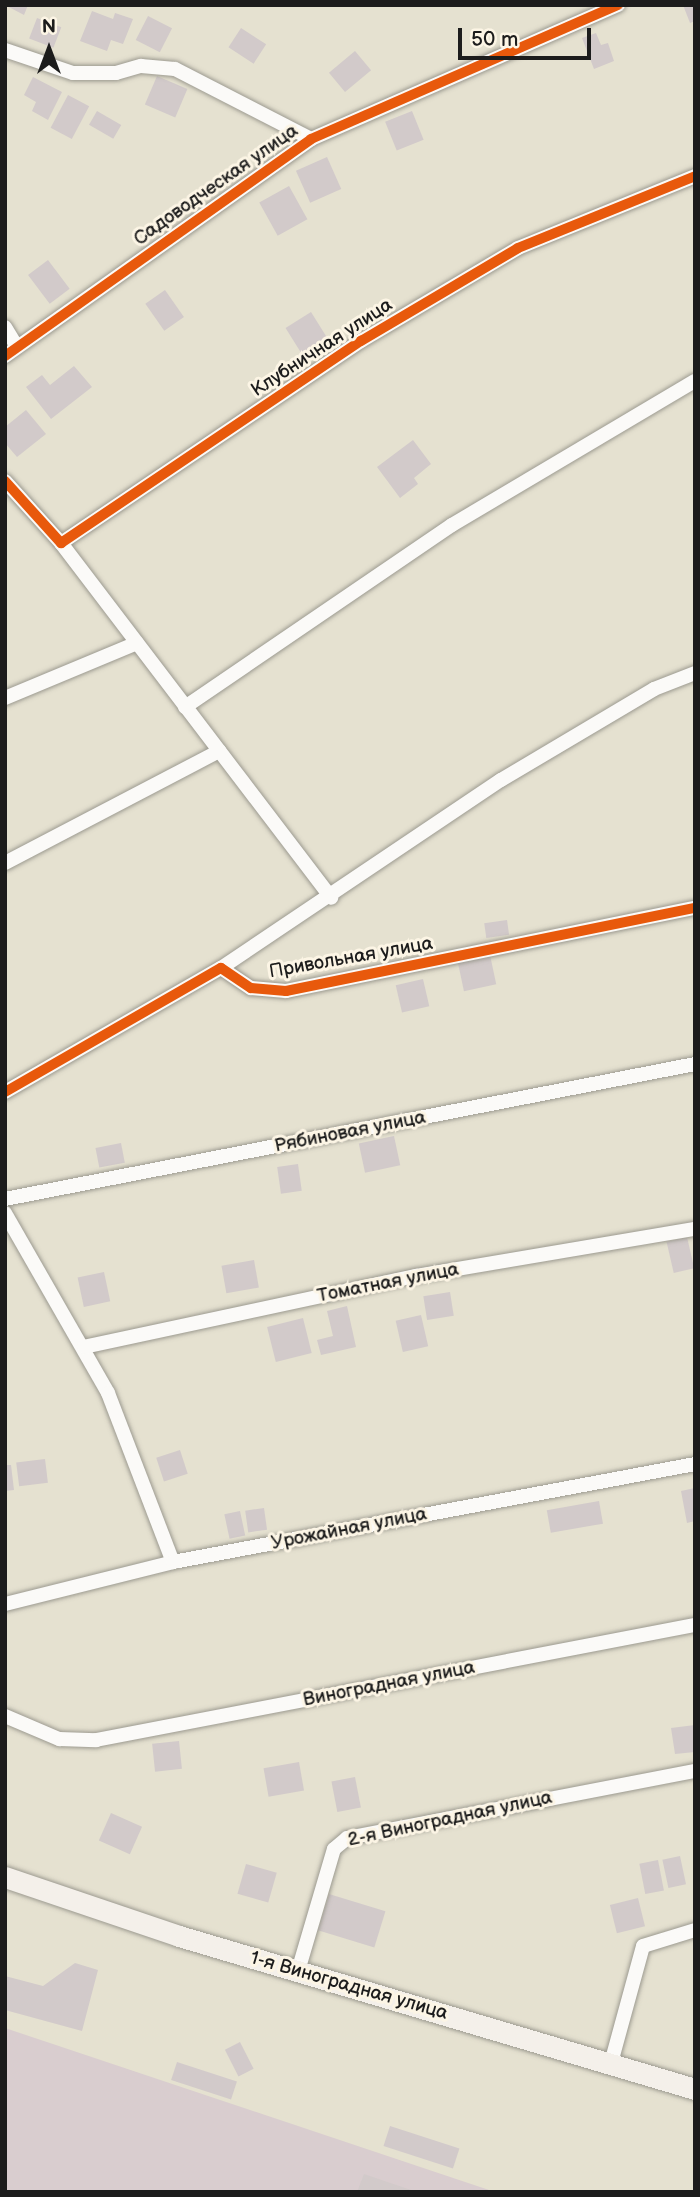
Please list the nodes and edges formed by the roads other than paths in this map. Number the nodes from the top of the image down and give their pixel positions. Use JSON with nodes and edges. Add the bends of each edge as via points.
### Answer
{"nodes":[{"id":1,"x":618,"y":5,"type":"edge"},
{"id":2,"x":5,"y":50,"type":"edge"},
{"id":3,"x":311,"y":139,"type":"junction"},
{"id":4,"x":695,"y":176,"type":"edge"},
{"id":5,"x":5,"y":327,"type":"edge"},
{"id":6,"x":11,"y":352,"type":"edge"},
{"id":7,"x":695,"y":381,"type":"edge"},
{"id":8,"x":5,"y":481,"type":"edge"},
{"id":9,"x":61,"y":543,"type":"junction"},
{"id":10,"x":137,"y":643,"type":"junction"},
{"id":11,"x":695,"y":673,"type":"edge"},
{"id":12,"x":5,"y":698,"type":"edge"},
{"id":13,"x":185,"y":707,"type":"junction"},
{"id":14,"x":219,"y":751,"type":"junction"},
{"id":15,"x":5,"y":863,"type":"edge"},
{"id":16,"x":331,"y":898,"type":"junction"},
{"id":17,"x":695,"y":908,"type":"edge"},
{"id":18,"x":221,"y":968,"type":"junction"},
{"id":19,"x":695,"y":1064,"type":"edge"},
{"id":20,"x":5,"y":1092,"type":"edge"},
{"id":21,"x":5,"y":1199,"type":"edge"},
{"id":22,"x":5,"y":1213,"type":"edge"},
{"id":23,"x":695,"y":1229,"type":"edge"},
{"id":24,"x":83,"y":1348,"type":"junction"},
{"id":25,"x":695,"y":1464,"type":"edge"},
{"id":26,"x":173,"y":1562,"type":"junction"},
{"id":27,"x":5,"y":1604,"type":"edge"},
{"id":28,"x":695,"y":1625,"type":"edge"},
{"id":29,"x":5,"y":1716,"type":"edge"},
{"id":30,"x":695,"y":1771,"type":"edge"},
{"id":31,"x":5,"y":1877,"type":"edge"},
{"id":32,"x":695,"y":1930,"type":"edge"},
{"id":33,"x":298,"y":1971,"type":"junction"},
{"id":34,"x":611,"y":2063,"type":"junction"},
{"id":35,"x":695,"y":2089,"type":"edge"}],
"edges":[{"from":1,"to":3,"type":"street","name":"Садоводческая улица"},
{"from":2,"to":3,"type":"street","via":[[73,73],[116,73],[141,66],[174,69]]},
{"from":3,"to":6,"type":"street","name":"Садоводческая улица"},
{"from":4,"to":9,"type":"street","name":"Клубничная улица","via":[[518,248],[361,341]]},
{"from":5,"to":6,"type":"street"},
{"from":7,"to":13,"type":"street","via":[[452,525]]},
{"from":8,"to":9,"type":"street"},
{"from":9,"to":10,"type":"street"},
{"from":10,"to":12,"type":"street"},
{"from":10,"to":13,"type":"street"},
{"from":11,"to":16,"type":"street","via":[[654,689],[501,780]]},
{"from":13,"to":14,"type":"street"},
{"from":14,"to":15,"type":"street"},
{"from":14,"to":16,"type":"street"},
{"from":16,"to":18,"type":"street"},
{"from":17,"to":18,"type":"street","name":"Привольная улица","via":[[286,991],[251,988]]},
{"from":18,"to":20,"type":"street"},
{"from":19,"to":21,"type":"street","name":"Рябиновая улица"},
{"from":22,"to":24,"type":"street"},
{"from":23,"to":24,"type":"street","name":"Томатная улица","via":[[416,1276]]},
{"from":24,"to":26,"type":"street","via":[[107,1393]]},
{"from":25,"to":26,"type":"street","name":"Урожайная улица"},
{"from":26,"to":27,"type":"street","name":"Урожайная улица"},
{"from":28,"to":29,"type":"street","name":"Виноградная улица","via":[[83,1742],[59,1739]]},
{"from":30,"to":33,"type":"street","name":"2-я Виноградная улица","via":[[346,1838],[334,1849]]},
{"from":31,"to":33,"type":"main road","name":"1-я Виноградная улица"},
{"from":32,"to":34,"type":"street","via":[[643,1946]]},
{"from":33,"to":34,"type":"main road","name":"1-я Виноградная улица"},
{"from":34,"to":35,"type":"main road","name":"1-я Виноградная улица"}]}
